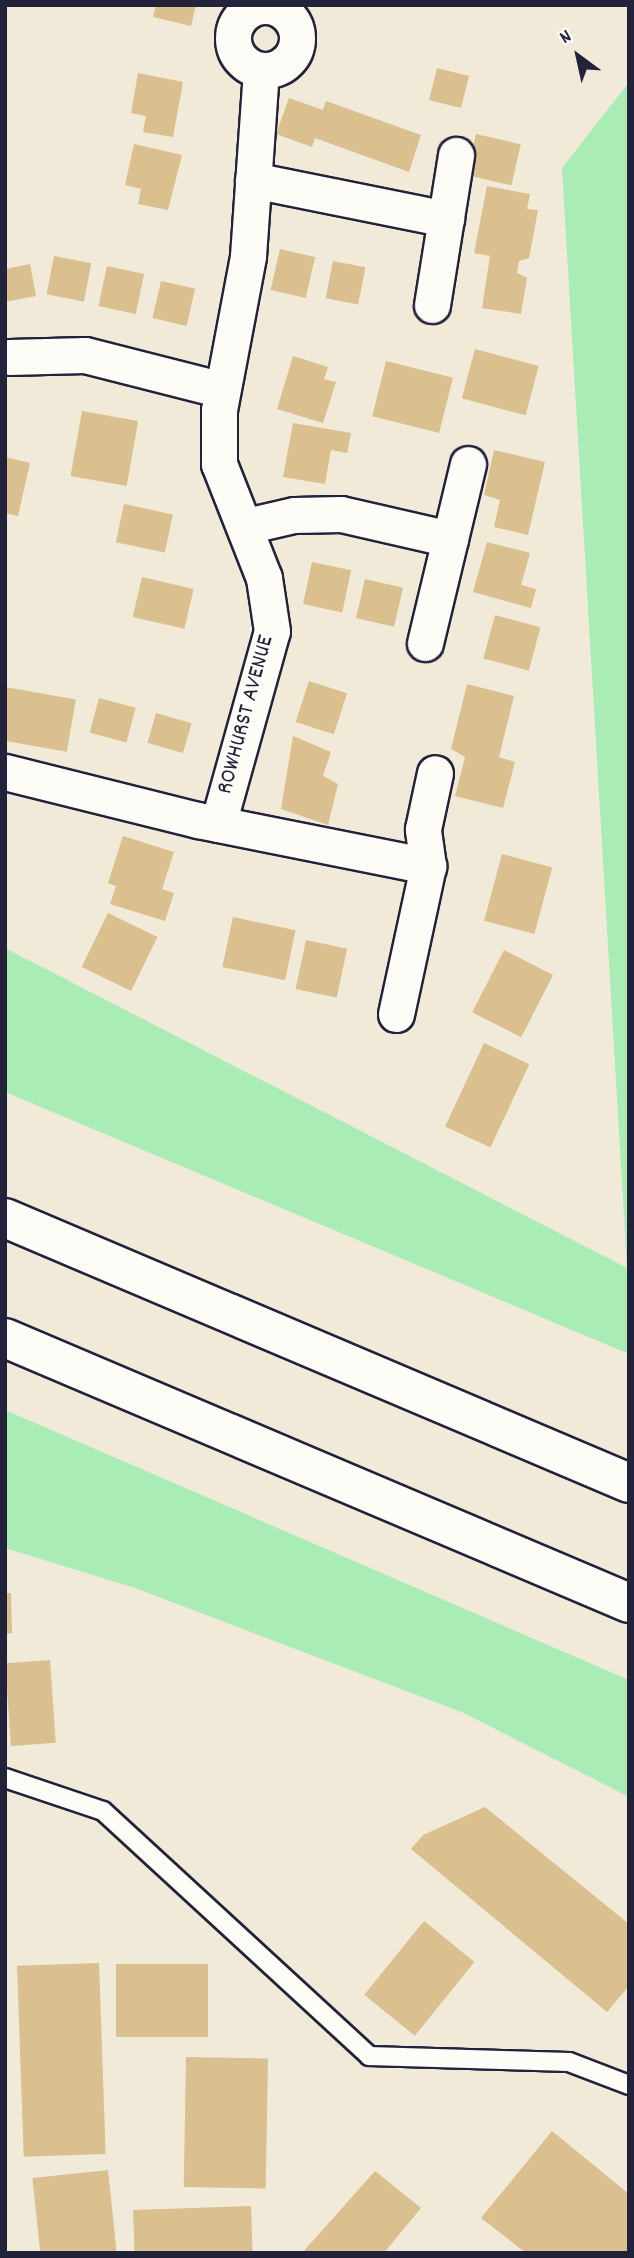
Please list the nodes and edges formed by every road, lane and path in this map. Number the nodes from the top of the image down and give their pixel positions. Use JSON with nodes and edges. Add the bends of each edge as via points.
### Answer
{"nodes":[{"id":1,"x":263,"y":5,"type":"edge"},
{"id":2,"x":456,"y":155,"type":"dead end"},
{"id":3,"x":253,"y":180,"type":"junction"},
{"id":4,"x":446,"y":219,"type":"junction"},
{"id":5,"x":432,"y":305,"type":"dead end"},
{"id":6,"x":9,"y":357,"type":"dead end"},
{"id":7,"x":222,"y":390,"type":"junction"},
{"id":8,"x":468,"y":464,"type":"dead end"},
{"id":9,"x":246,"y":526,"type":"junction"},
{"id":10,"x":450,"y":539,"type":"junction"},
{"id":11,"x":425,"y":643,"type":"dead end"},
{"id":12,"x":5,"y":772,"type":"edge"},
{"id":13,"x":435,"y":773,"type":"dead end"},
{"id":14,"x":218,"y":824,"type":"junction"},
{"id":15,"x":428,"y":866,"type":"junction"},
{"id":16,"x":396,"y":1014,"type":"dead end"},
{"id":17,"x":5,"y":1218,"type":"edge"},
{"id":18,"x":5,"y":1338,"type":"edge"},
{"id":19,"x":629,"y":1483,"type":"edge"},
{"id":20,"x":629,"y":1603,"type":"edge"},
{"id":21,"x":5,"y":1778,"type":"edge"},
{"id":22,"x":629,"y":2085,"type":"edge"}],
"edges":[{"from":1,"to":3,"type":"street","name":"ROWHURST AVENUE","via":[[289,16],[297,43],[288,61],[276,69],[261,70]]},
{"from":2,"to":4,"type":"street"},
{"from":3,"to":4,"type":"street"},
{"from":3,"to":7,"type":"street","name":"ROWHURST AVENUE","via":[[248,256]]},
{"from":4,"to":5,"type":"street"},
{"from":6,"to":7,"type":"street","via":[[85,355]]},
{"from":7,"to":9,"type":"street","name":"ROWHURST AVENUE","via":[[219,464]]},
{"from":8,"to":10,"type":"street"},
{"from":9,"to":10,"type":"street","via":[[294,515],[341,514]]},
{"from":9,"to":14,"type":"street","name":"ROWHURST AVENUE","via":[[264,578],[272,631]]},
{"from":10,"to":11,"type":"street"},
{"from":12,"to":14,"type":"street","name":"ROWHURST AVENUE"},
{"from":13,"to":15,"type":"street","via":[[423,829]]},
{"from":14,"to":15,"type":"street","name":"ROWHURST AVENUE"},
{"from":15,"to":16,"type":"street"},
{"from":17,"to":19,"type":"highway"},
{"from":18,"to":20,"type":"highway"},
{"from":21,"to":22,"type":"lane","via":[[103,1811],[369,2056],[569,2062]]}]}
